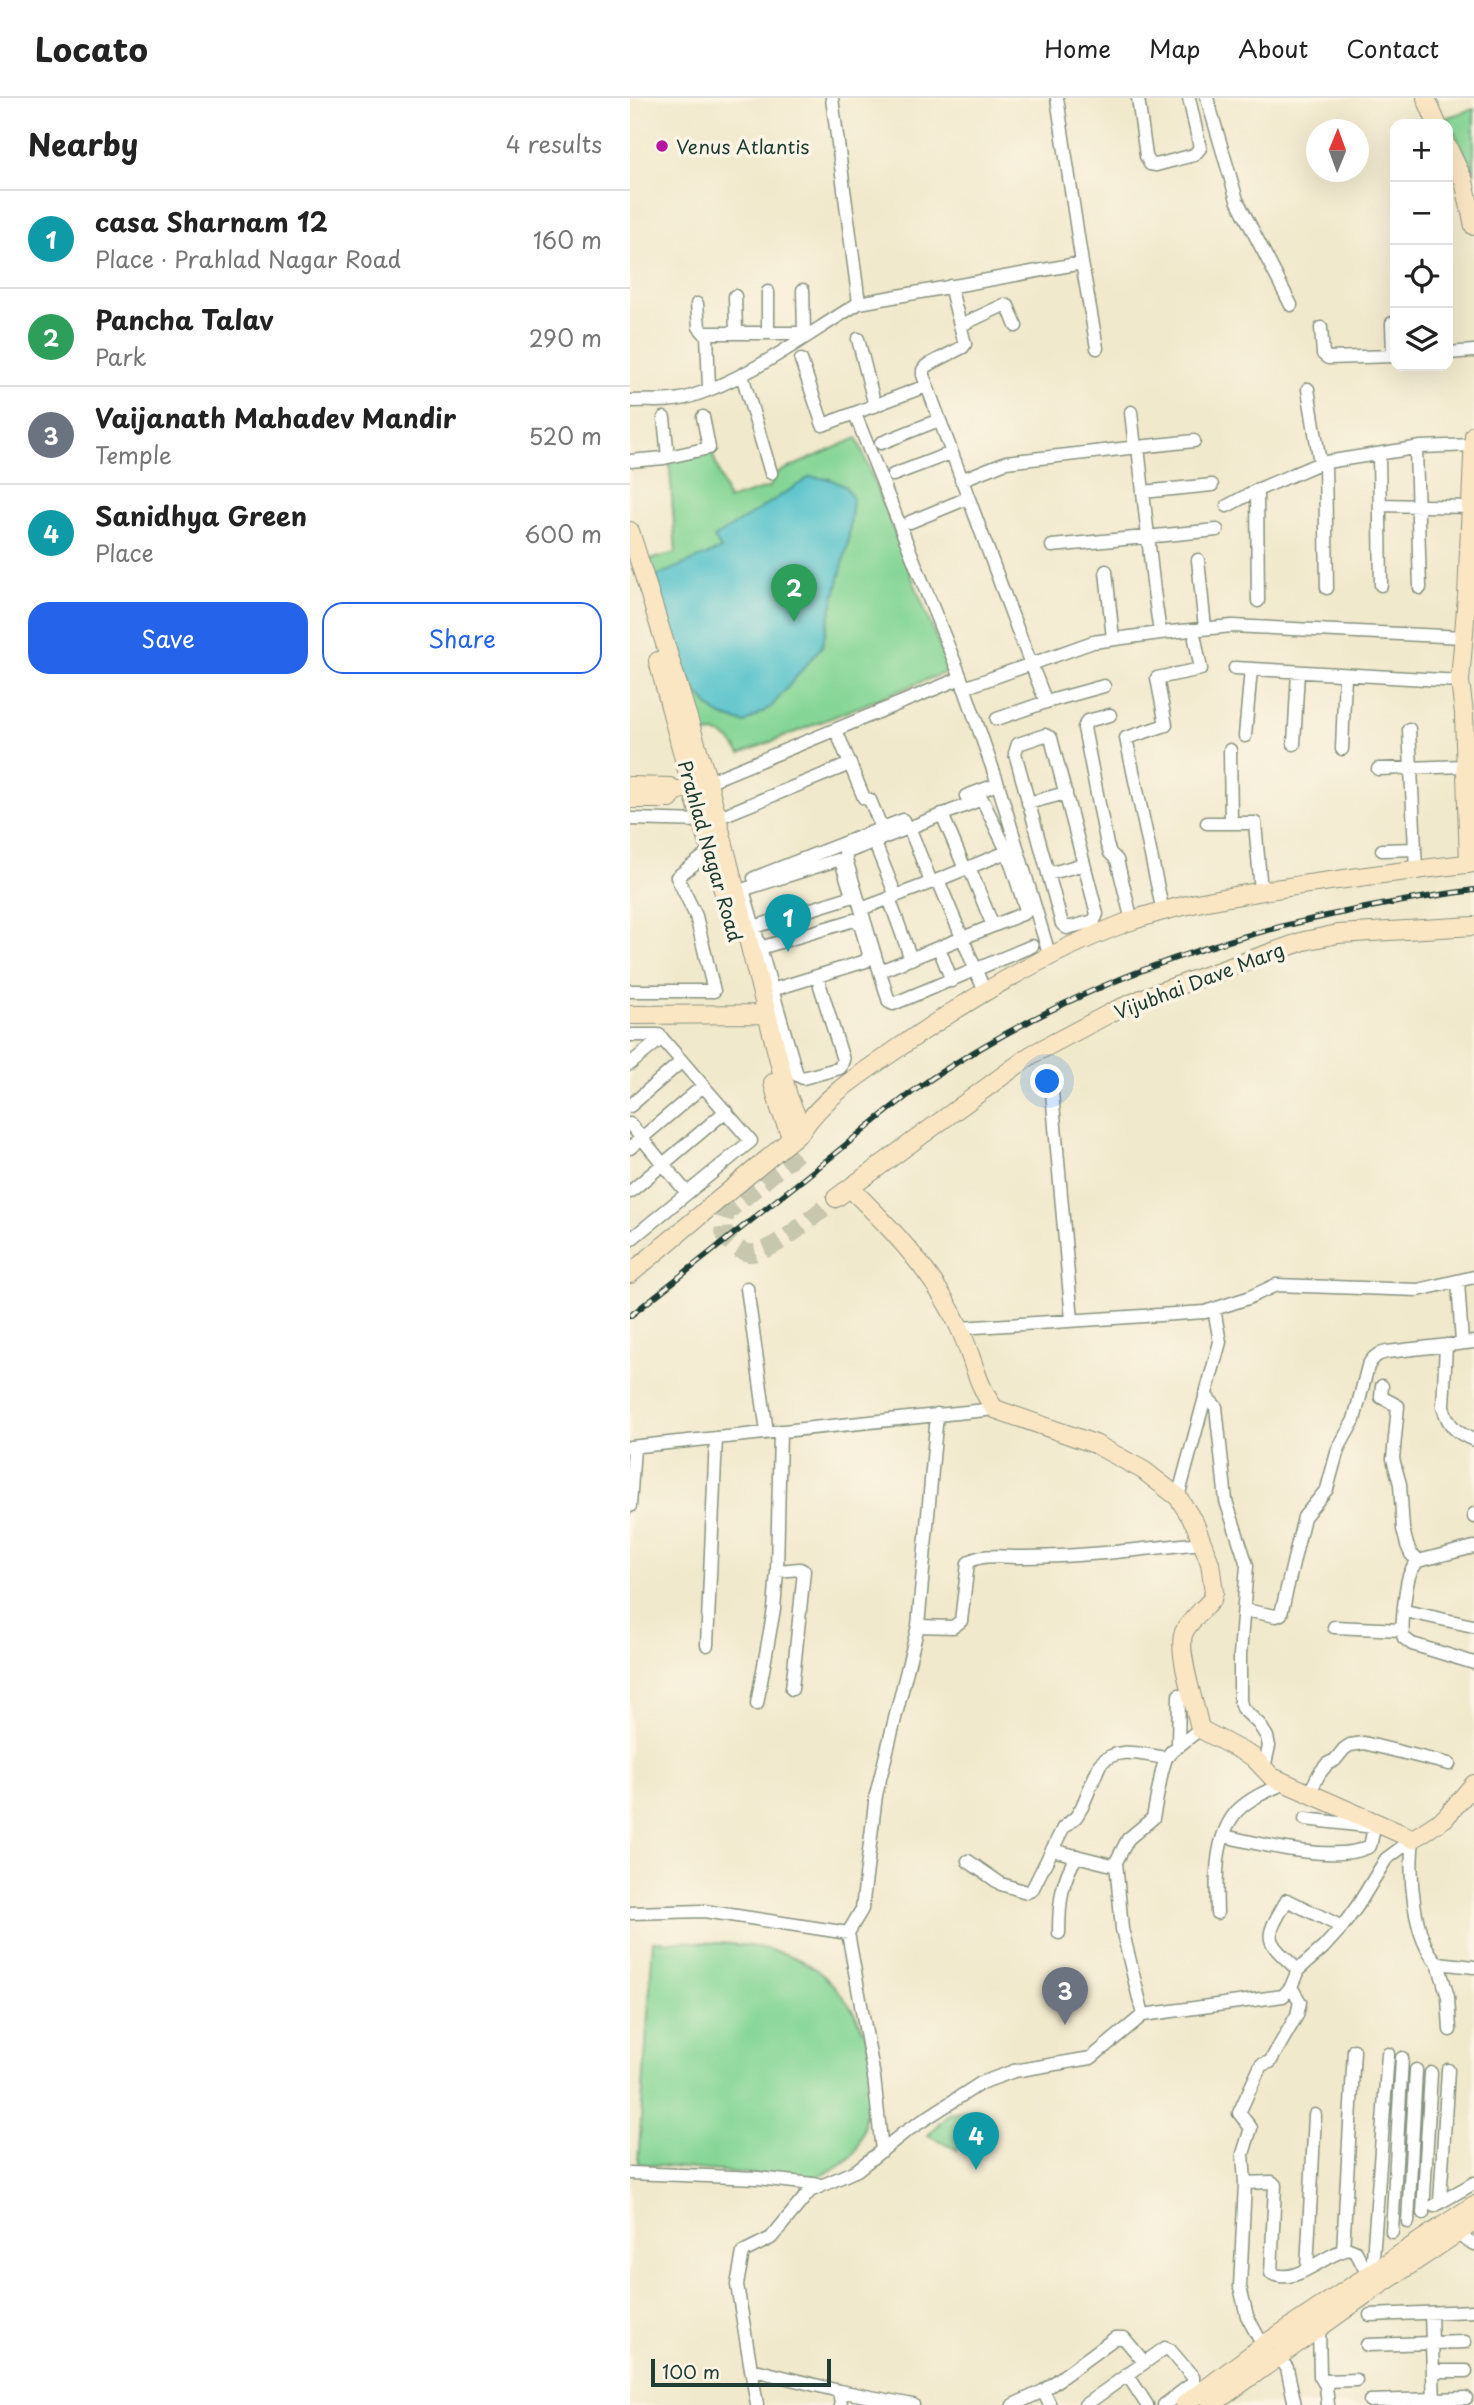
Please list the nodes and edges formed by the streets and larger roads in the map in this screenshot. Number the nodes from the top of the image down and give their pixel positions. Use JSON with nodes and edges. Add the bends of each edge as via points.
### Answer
{"nodes":[{"id":1,"x":832,"y":98,"type":"edge"},
{"id":2,"x":1056,"y":98,"type":"edge"},
{"id":3,"x":1138,"y":98,"type":"edge"},
{"id":4,"x":1189,"y":98,"type":"edge"},
{"id":5,"x":1208,"y":98,"type":"edge"},
{"id":6,"x":1426,"y":98,"type":"edge"},
{"id":7,"x":1435,"y":119,"type":"edge"},
{"id":8,"x":1453,"y":156,"type":"edge"},
{"id":9,"x":1469,"y":181,"type":"edge"},
{"id":10,"x":1474,"y":226,"type":"edge"},
{"id":11,"x":1082,"y":263,"type":"junction"},
{"id":12,"x":950,"y":286,"type":"junction"},
{"id":13,"x":803,"y":290,"type":"dead end"},
{"id":14,"x":768,"y":292,"type":"dead end"},
{"id":15,"x":735,"y":296,"type":"dead end"},
{"id":16,"x":859,"y":303,"type":"junction"},
{"id":17,"x":697,"y":304,"type":"dead end"},
{"id":18,"x":1291,"y":305,"type":"dead end"},
{"id":19,"x":961,"y":325,"type":"junction"},
{"id":20,"x":1016,"y":326,"type":"dead end"},
{"id":21,"x":1321,"y":328,"type":"dead end"},
{"id":22,"x":736,"y":332,"type":"junction"},
{"id":23,"x":768,"y":333,"type":"junction"},
{"id":24,"x":807,"y":333,"type":"junction"},
{"id":25,"x":706,"y":335,"type":"junction"},
{"id":26,"x":858,"y":339,"type":"dead end"},
{"id":27,"x":1097,"y":348,"type":"dead end"},
{"id":28,"x":1474,"y":351,"type":"edge"},
{"id":29,"x":1453,"y":353,"type":"edge"},
{"id":30,"x":1390,"y":356,"type":"edge"},
{"id":31,"x":801,"y":360,"type":"dead end"},
{"id":32,"x":741,"y":375,"type":"junction"},
{"id":33,"x":926,"y":386,"type":"junction"},
{"id":34,"x":709,"y":389,"type":"junction"},
{"id":35,"x":1308,"y":389,"type":"dead end"},
{"id":36,"x":630,"y":401,"type":"edge"},
{"id":37,"x":875,"y":406,"type":"junction"},
{"id":38,"x":1131,"y":412,"type":"dead end"},
{"id":39,"x":855,"y":414,"type":"junction"},
{"id":40,"x":703,"y":417,"type":"dead end"},
{"id":41,"x":664,"y":418,"type":"dead end"},
{"id":42,"x":939,"y":420,"type":"junction"},
{"id":43,"x":1474,"y":435,"type":"edge"},
{"id":44,"x":1194,"y":441,"type":"dead end"},
{"id":45,"x":881,"y":443,"type":"dead end"},
{"id":46,"x":1474,"y":445,"type":"edge"},
{"id":47,"x":1137,"y":447,"type":"junction"},
{"id":48,"x":1416,"y":448,"type":"junction"},
{"id":49,"x":951,"y":453,"type":"junction"},
{"id":50,"x":1379,"y":454,"type":"junction"},
{"id":51,"x":668,"y":457,"type":"junction"},
{"id":52,"x":630,"y":461,"type":"edge"},
{"id":53,"x":1323,"y":463,"type":"junction"},
{"id":54,"x":771,"y":473,"type":"dead end"},
{"id":55,"x":893,"y":475,"type":"dead end"},
{"id":56,"x":961,"y":480,"type":"junction"},
{"id":57,"x":1212,"y":485,"type":"dead end"},
{"id":58,"x":1257,"y":490,"type":"junction"},
{"id":59,"x":1143,"y":492,"type":"junction"},
{"id":60,"x":968,"y":498,"type":"junction"},
{"id":61,"x":1380,"y":505,"type":"junction"},
{"id":62,"x":1417,"y":505,"type":"junction"},
{"id":63,"x":1227,"y":506,"type":"dead end"},
{"id":64,"x":1471,"y":507,"type":"junction"},
{"id":65,"x":910,"y":522,"type":"dead end"},
{"id":66,"x":1217,"y":530,"type":"dead end"},
{"id":67,"x":630,"y":531,"type":"edge"},
{"id":68,"x":1148,"y":537,"type":"junction"},
{"id":69,"x":1052,"y":546,"type":"dead end"},
{"id":70,"x":1471,"y":553,"type":"edge"},
{"id":71,"x":1198,"y":560,"type":"dead end"},
{"id":72,"x":1106,"y":571,"type":"dead end"},
{"id":73,"x":635,"y":578,"type":"edge"},
{"id":74,"x":1381,"y":585,"type":"dead end"},
{"id":75,"x":1327,"y":588,"type":"dead end"},
{"id":76,"x":1419,"y":588,"type":"dead end"},
{"id":77,"x":1471,"y":597,"type":"edge"},
{"id":78,"x":1258,"y":601,"type":"dead end"},
{"id":79,"x":1205,"y":628,"type":"junction"},
{"id":80,"x":1160,"y":633,"type":"junction"},
{"id":81,"x":1113,"y":639,"type":"junction"},
{"id":82,"x":1195,"y":639,"type":"dead end"},
{"id":83,"x":1467,"y":646,"type":"edge"},
{"id":84,"x":1030,"y":663,"type":"junction"},
{"id":85,"x":1235,"y":668,"type":"dead end"},
{"id":86,"x":1251,"y":669,"type":"junction"},
{"id":87,"x":1298,"y":672,"type":"junction"},
{"id":88,"x":1345,"y":675,"type":"junction"},
{"id":89,"x":1460,"y":681,"type":"junction"},
{"id":90,"x":962,"y":683,"type":"junction"},
{"id":91,"x":1104,"y":686,"type":"dead end"},
{"id":92,"x":1046,"y":702,"type":"junction"},
{"id":93,"x":1110,"y":715,"type":"dead end"},
{"id":94,"x":997,"y":719,"type":"dead end"},
{"id":95,"x":1409,"y":729,"type":"dead end"},
{"id":96,"x":836,"y":730,"type":"junction"},
{"id":97,"x":1245,"y":736,"type":"dead end"},
{"id":98,"x":1294,"y":744,"type":"dead end"},
{"id":99,"x":1342,"y":749,"type":"dead end"},
{"id":100,"x":1230,"y":750,"type":"dead end"},
{"id":101,"x":850,"y":764,"type":"junction"},
{"id":102,"x":1465,"y":766,"type":"junction"},
{"id":103,"x":1411,"y":768,"type":"junction"},
{"id":104,"x":1378,"y":769,"type":"dead end"},
{"id":105,"x":998,"y":784,"type":"junction"},
{"id":106,"x":630,"y":786,"type":"edge"},
{"id":107,"x":692,"y":787,"type":"junction"},
{"id":108,"x":1066,"y":793,"type":"junction"},
{"id":109,"x":630,"y":799,"type":"edge"},
{"id":110,"x":1028,"y":803,"type":"junction"},
{"id":111,"x":942,"y":814,"type":"junction"},
{"id":112,"x":630,"y":819,"type":"edge"},
{"id":113,"x":709,"y":819,"type":"junction"},
{"id":114,"x":1207,"y":823,"type":"dead end"},
{"id":115,"x":1231,"y":823,"type":"junction"},
{"id":116,"x":909,"y":827,"type":"junction"},
{"id":117,"x":882,"y":829,"type":"junction"},
{"id":118,"x":1035,"y":829,"type":"junction"},
{"id":119,"x":874,"y":841,"type":"junction"},
{"id":120,"x":1013,"y":845,"type":"junction"},
{"id":121,"x":1415,"y":849,"type":"junction"},
{"id":122,"x":1382,"y":850,"type":"dead end"},
{"id":123,"x":711,"y":851,"type":"junction"},
{"id":124,"x":1084,"y":864,"type":"junction"},
{"id":125,"x":1471,"y":864,"type":"edge"},
{"id":126,"x":967,"y":868,"type":"junction"},
{"id":127,"x":1416,"y":869,"type":"junction"},
{"id":128,"x":1048,"y":874,"type":"junction"},
{"id":129,"x":934,"y":881,"type":"junction"},
{"id":130,"x":734,"y":885,"type":"junction"},
{"id":131,"x":1261,"y":891,"type":"junction"},
{"id":132,"x":893,"y":897,"type":"junction"},
{"id":133,"x":861,"y":909,"type":"junction"},
{"id":134,"x":1163,"y":912,"type":"junction"},
{"id":135,"x":1132,"y":921,"type":"junction"},
{"id":136,"x":993,"y":926,"type":"junction"},
{"id":137,"x":1474,"y":926,"type":"edge"},
{"id":138,"x":962,"y":939,"type":"junction"},
{"id":139,"x":755,"y":940,"type":"junction"},
{"id":140,"x":1032,"y":946,"type":"dead end"},
{"id":141,"x":939,"y":948,"type":"junction"},
{"id":142,"x":1050,"y":957,"type":"junction"},
{"id":143,"x":911,"y":959,"type":"junction"},
{"id":144,"x":880,"y":971,"type":"junction"},
{"id":145,"x":975,"y":971,"type":"junction"},
{"id":146,"x":817,"y":976,"type":"junction"},
{"id":147,"x":952,"y":981,"type":"junction"},
{"id":148,"x":772,"y":990,"type":"junction"},
{"id":149,"x":630,"y":991,"type":"edge"},
{"id":150,"x":985,"y":992,"type":"junction"},
{"id":151,"x":762,"y":1014,"type":"junction"},
{"id":152,"x":630,"y":1016,"type":"edge"},
{"id":153,"x":630,"y":1035,"type":"edge"},
{"id":154,"x":662,"y":1038,"type":"junction"},
{"id":155,"x":682,"y":1061,"type":"junction"},
{"id":156,"x":630,"y":1064,"type":"edge"},
{"id":157,"x":703,"y":1086,"type":"junction"},
{"id":158,"x":1052,"y":1092,"type":"dead end"},
{"id":159,"x":630,"y":1105,"type":"edge"},
{"id":160,"x":726,"y":1111,"type":"junction"},
{"id":161,"x":630,"y":1124,"type":"edge"},
{"id":162,"x":798,"y":1131,"type":"junction"},
{"id":163,"x":642,"y":1138,"type":"junction"},
{"id":164,"x":630,"y":1148,"type":"edge"},
{"id":165,"x":664,"y":1165,"type":"junction"},
{"id":166,"x":630,"y":1192,"type":"edge"},
{"id":167,"x":687,"y":1193,"type":"junction"},
{"id":168,"x":630,"y":1240,"type":"edge"},
{"id":169,"x":632,"y":1264,"type":"edge"},
{"id":170,"x":1474,"y":1277,"type":"edge"},
{"id":171,"x":1458,"y":1281,"type":"junction"},
{"id":172,"x":747,"y":1288,"type":"dead end"},
{"id":173,"x":1214,"y":1309,"type":"junction"},
{"id":174,"x":1072,"y":1320,"type":"junction"},
{"id":175,"x":960,"y":1328,"type":"junction"},
{"id":176,"x":1468,"y":1343,"type":"edge"},
{"id":177,"x":1446,"y":1345,"type":"junction"},
{"id":178,"x":1382,"y":1386,"type":"dead end"},
{"id":179,"x":1205,"y":1395,"type":"junction"},
{"id":180,"x":995,"y":1409,"type":"junction"},
{"id":181,"x":937,"y":1414,"type":"junction"},
{"id":182,"x":780,"y":1431,"type":"junction"},
{"id":183,"x":767,"y":1432,"type":"junction"},
{"id":184,"x":716,"y":1438,"type":"junction"},
{"id":185,"x":1474,"y":1440,"type":"edge"},
{"id":186,"x":632,"y":1447,"type":"edge"},
{"id":187,"x":1178,"y":1497,"type":"junction"},
{"id":188,"x":630,"y":1506,"type":"edge"},
{"id":189,"x":1202,"y":1542,"type":"junction"},
{"id":190,"x":1474,"y":1548,"type":"edge"},
{"id":191,"x":1418,"y":1561,"type":"junction"},
{"id":192,"x":778,"y":1571,"type":"junction"},
{"id":193,"x":1244,"y":1610,"type":"junction"},
{"id":194,"x":1405,"y":1611,"type":"junction"},
{"id":195,"x":918,"y":1626,"type":"junction"},
{"id":196,"x":1473,"y":1626,"type":"edge"},
{"id":197,"x":1334,"y":1627,"type":"dead end"},
{"id":198,"x":1402,"y":1630,"type":"junction"},
{"id":199,"x":707,"y":1645,"type":"dead end"},
{"id":200,"x":1474,"y":1663,"type":"edge"},
{"id":201,"x":792,"y":1689,"type":"dead end"},
{"id":202,"x":1180,"y":1695,"type":"dead end"},
{"id":203,"x":757,"y":1704,"type":"dead end"},
{"id":204,"x":1200,"y":1729,"type":"junction"},
{"id":205,"x":1178,"y":1746,"type":"junction"},
{"id":206,"x":1166,"y":1758,"type":"junction"},
{"id":207,"x":1448,"y":1764,"type":"dead end"},
{"id":208,"x":1264,"y":1768,"type":"junction"},
{"id":209,"x":1285,"y":1783,"type":"junction"},
{"id":210,"x":1471,"y":1793,"type":"edge"},
{"id":211,"x":1309,"y":1794,"type":"junction"},
{"id":212,"x":1305,"y":1819,"type":"dead end"},
{"id":213,"x":1374,"y":1826,"type":"junction"},
{"id":214,"x":1224,"y":1836,"type":"junction"},
{"id":215,"x":1413,"y":1839,"type":"junction"},
{"id":216,"x":1052,"y":1850,"type":"junction"},
{"id":217,"x":1077,"y":1856,"type":"junction"},
{"id":218,"x":968,"y":1860,"type":"dead end"},
{"id":219,"x":1116,"y":1866,"type":"junction"},
{"id":220,"x":630,"y":1913,"type":"edge"},
{"id":221,"x":1217,"y":1913,"type":"dead end"},
{"id":222,"x":1342,"y":1927,"type":"junction"},
{"id":223,"x":848,"y":1933,"type":"junction"},
{"id":224,"x":1059,"y":1933,"type":"dead end"},
{"id":225,"x":1438,"y":1963,"type":"junction"},
{"id":226,"x":1474,"y":1967,"type":"edge"},
{"id":227,"x":1298,"y":1970,"type":"junction"},
{"id":228,"x":1291,"y":1987,"type":"junction"},
{"id":229,"x":1143,"y":2015,"type":"junction"},
{"id":230,"x":1450,"y":2030,"type":"dead end"},
{"id":231,"x":1354,"y":2050,"type":"dead end"},
{"id":232,"x":1388,"y":2054,"type":"dead end"},
{"id":233,"x":1402,"y":2058,"type":"dead end"},
{"id":234,"x":1416,"y":2070,"type":"dead end"},
{"id":235,"x":1448,"y":2070,"type":"dead end"},
{"id":236,"x":1431,"y":2073,"type":"dead end"},
{"id":237,"x":1315,"y":2115,"type":"dead end"},
{"id":238,"x":882,"y":2151,"type":"junction"},
{"id":239,"x":630,"y":2173,"type":"edge"},
{"id":240,"x":1245,"y":2183,"type":"junction"},
{"id":241,"x":1474,"y":2183,"type":"edge"},
{"id":242,"x":824,"y":2185,"type":"junction"},
{"id":243,"x":1440,"y":2202,"type":"junction"},
{"id":244,"x":1474,"y":2206,"type":"edge"},
{"id":245,"x":1423,"y":2213,"type":"junction"},
{"id":246,"x":1474,"y":2215,"type":"edge"},
{"id":247,"x":1408,"y":2222,"type":"junction"},
{"id":248,"x":1474,"y":2222,"type":"edge"},
{"id":249,"x":1449,"y":2231,"type":"junction"},
{"id":250,"x":1392,"y":2232,"type":"junction"},
{"id":251,"x":1374,"y":2243,"type":"junction"},
{"id":252,"x":1474,"y":2244,"type":"edge"},
{"id":253,"x":1343,"y":2251,"type":"junction"},
{"id":254,"x":1307,"y":2268,"type":"junction"},
{"id":255,"x":1370,"y":2274,"type":"junction"},
{"id":256,"x":1474,"y":2311,"type":"edge"},
{"id":257,"x":1431,"y":2313,"type":"junction"},
{"id":258,"x":1370,"y":2315,"type":"dead end"},
{"id":259,"x":1319,"y":2327,"type":"junction"},
{"id":260,"x":1465,"y":2342,"type":"dead end"},
{"id":261,"x":1432,"y":2343,"type":"junction"},
{"id":262,"x":1367,"y":2345,"type":"dead end"},
{"id":263,"x":1270,"y":2348,"type":"junction"},
{"id":264,"x":1144,"y":2362,"type":"junction"},
{"id":265,"x":751,"y":2369,"type":"junction"},
{"id":266,"x":1433,"y":2371,"type":"junction"},
{"id":267,"x":1466,"y":2371,"type":"dead end"},
{"id":268,"x":1127,"y":2374,"type":"junction"},
{"id":269,"x":1356,"y":2380,"type":"dead end"},
{"id":270,"x":1323,"y":2381,"type":"junction"},
{"id":271,"x":839,"y":2391,"type":"junction"},
{"id":272,"x":1042,"y":2391,"type":"junction"},
{"id":273,"x":1466,"y":2398,"type":"dead end"},
{"id":274,"x":1370,"y":2401,"type":"dead end"},
{"id":275,"x":1434,"y":2402,"type":"edge"},
{"id":276,"x":757,"y":2405,"type":"edge"},
{"id":277,"x":841,"y":2405,"type":"edge"},
{"id":278,"x":913,"y":2405,"type":"edge"},
{"id":279,"x":1013,"y":2405,"type":"edge"},
{"id":280,"x":1050,"y":2405,"type":"edge"},
{"id":281,"x":1085,"y":2405,"type":"edge"},
{"id":282,"x":1147,"y":2405,"type":"edge"},
{"id":283,"x":1164,"y":2405,"type":"edge"},
{"id":284,"x":1184,"y":2405,"type":"edge"},
{"id":285,"x":1211,"y":2405,"type":"edge"},
{"id":286,"x":1296,"y":2405,"type":"edge"},
{"id":287,"x":1328,"y":2405,"type":"edge"}],
"edges":[{"from":1,"to":16,"type":"street"},
{"from":2,"to":11,"type":"street"},
{"from":3,"to":4,"type":"street","via":[[1146,156],[1156,165],[1194,155],[1200,148]]},
{"from":5,"to":18,"type":"street","via":[[1237,200]]},
{"from":6,"to":7,"type":"street"},
{"from":8,"to":9,"type":"street"},
{"from":9,"to":10,"type":"street"},
{"from":11,"to":12,"type":"street"},
{"from":11,"to":27,"type":"street"},
{"from":12,"to":16,"type":"street"},
{"from":12,"to":19,"type":"street"},
{"from":13,"to":24,"type":"street"},
{"from":14,"to":23,"type":"street"},
{"from":15,"to":22,"type":"street"},
{"from":16,"to":24,"type":"street"},
{"from":17,"to":25,"type":"street","via":[[699,327]]},
{"from":19,"to":20,"type":"street","via":[[1004,305]]},
{"from":19,"to":33,"type":"street","via":[[963,348],[926,366]]},
{"from":21,"to":30,"type":"street","via":[[1323,354],[1328,358]]},
{"from":22,"to":23,"type":"street"},
{"from":22,"to":25,"type":"street"},
{"from":23,"to":24,"type":"street"},
{"from":24,"to":32,"type":"street"},
{"from":25,"to":34,"type":"street"},
{"from":26,"to":37,"type":"street"},
{"from":28,"to":29,"type":"street"},
{"from":31,"to":39,"type":"street","via":[[823,425]]},
{"from":32,"to":34,"type":"street"},
{"from":32,"to":54,"type":"street"},
{"from":33,"to":37,"type":"street"},
{"from":33,"to":42,"type":"street"},
{"from":34,"to":36,"type":"street","via":[[680,400]]},
{"from":35,"to":53,"type":"street"},
{"from":37,"to":39,"type":"street"},
{"from":38,"to":47,"type":"street"},
{"from":39,"to":90,"type":"street"},
{"from":40,"to":51,"type":"street","via":[[709,448]]},
{"from":41,"to":51,"type":"street"},
{"from":42,"to":45,"type":"street"},
{"from":42,"to":49,"type":"street"},
{"from":43,"to":46,"type":"street"},
{"from":44,"to":47,"type":"street"},
{"from":46,"to":48,"type":"street"},
{"from":46,"to":64,"type":"street"},
{"from":47,"to":56,"type":"street","via":[[1006,462]]},
{"from":47,"to":59,"type":"street"},
{"from":48,"to":50,"type":"street"},
{"from":48,"to":62,"type":"street"},
{"from":49,"to":55,"type":"street"},
{"from":49,"to":56,"type":"street"},
{"from":50,"to":53,"type":"street"},
{"from":50,"to":61,"type":"street"},
{"from":51,"to":52,"type":"street"},
{"from":53,"to":58,"type":"street"},
{"from":53,"to":75,"type":"street"},
{"from":56,"to":60,"type":"street"},
{"from":57,"to":59,"type":"street"},
{"from":58,"to":63,"type":"street"},
{"from":58,"to":78,"type":"street"},
{"from":59,"to":68,"type":"street"},
{"from":60,"to":65,"type":"street"},
{"from":60,"to":84,"type":"street"},
{"from":61,"to":62,"type":"street"},
{"from":61,"to":74,"type":"street"},
{"from":62,"to":64,"type":"street"},
{"from":62,"to":76,"type":"street"},
{"from":64,"to":70,"type":"street"},
{"from":66,"to":68,"type":"street"},
{"from":67,"to":73,"type":"street","via":[[645,557]]},
{"from":68,"to":69,"type":"street"},
{"from":68,"to":80,"type":"street"},
{"from":70,"to":77,"type":"street"},
{"from":71,"to":79,"type":"street"},
{"from":72,"to":81,"type":"street"},
{"from":73,"to":107,"type":"street"},
{"from":77,"to":83,"type":"street"},
{"from":79,"to":80,"type":"street"},
{"from":79,"to":83,"type":"street","via":[[1232,626]]},
{"from":80,"to":81,"type":"street"},
{"from":81,"to":84,"type":"street"},
{"from":82,"to":134,"type":"street","via":[[1201,669],[1157,678],[1166,725],[1126,738]]},
{"from":83,"to":89,"type":"street"},
{"from":84,"to":90,"type":"street"},
{"from":84,"to":92,"type":"street"},
{"from":85,"to":86,"type":"street"},
{"from":86,"to":87,"type":"street"},
{"from":86,"to":97,"type":"street"},
{"from":87,"to":88,"type":"street"},
{"from":87,"to":98,"type":"street"},
{"from":88,"to":89,"type":"street"},
{"from":88,"to":99,"type":"street"},
{"from":89,"to":102,"type":"street"},
{"from":90,"to":96,"type":"street"},
{"from":90,"to":105,"type":"street"},
{"from":91,"to":92,"type":"street"},
{"from":92,"to":94,"type":"street"},
{"from":93,"to":135,"type":"street","via":[[1087,721],[1084,728],[1107,845],[1117,860]]},
{"from":95,"to":103,"type":"street"},
{"from":96,"to":101,"type":"street"},
{"from":96,"to":107,"type":"street"},
{"from":100,"to":115,"type":"street"},
{"from":101,"to":113,"type":"street"},
{"from":101,"to":117,"type":"street"},
{"from":102,"to":103,"type":"street"},
{"from":102,"to":125,"type":"street"},
{"from":103,"to":104,"type":"street"},
{"from":103,"to":121,"type":"street"},
{"from":105,"to":117,"type":"street"},
{"from":105,"to":120,"type":"street"},
{"from":106,"to":107,"type":"street"},
{"from":107,"to":109,"type":"street","via":[[670,799]]},
{"from":107,"to":113,"type":"street"},
{"from":108,"to":110,"type":"street"},
{"from":108,"to":110,"type":"street","via":[[1051,738],[1045,735],[1015,748]]},
{"from":108,"to":124,"type":"street"},
{"from":110,"to":118,"type":"street"},
{"from":111,"to":116,"type":"street"},
{"from":111,"to":120,"type":"street","via":[[982,799]]},
{"from":111,"to":126,"type":"street"},
{"from":112,"to":113,"type":"street"},
{"from":113,"to":123,"type":"street","name":"Prahlad Nagar Road"},
{"from":113,"to":130,"type":"street"},
{"from":114,"to":115,"type":"street"},
{"from":115,"to":131,"type":"street","via":[[1255,824]]},
{"from":116,"to":119,"type":"street"},
{"from":116,"to":129,"type":"street"},
{"from":117,"to":130,"type":"street"},
{"from":118,"to":120,"type":"street"},
{"from":118,"to":128,"type":"street"},
{"from":119,"to":132,"type":"street"},
{"from":119,"to":133,"type":"street","via":[[845,853]]},
{"from":120,"to":126,"type":"street"},
{"from":120,"to":136,"type":"street","via":[[1026,910]]},
{"from":120,"to":142,"type":"street"},
{"from":121,"to":122,"type":"street"},
{"from":121,"to":127,"type":"street"},
{"from":123,"to":149,"type":"street","via":[[677,877],[696,916],[714,991]]},
{"from":123,"to":151,"type":"street","name":"Prahlad Nagar Road"},
{"from":124,"to":128,"type":"street"},
{"from":124,"to":128,"type":"street","via":[[1097,917],[1094,921],[1067,928],[1062,924]]},
{"from":125,"to":127,"type":"street"},
{"from":126,"to":129,"type":"street"},
{"from":126,"to":136,"type":"street"},
{"from":127,"to":131,"type":"street"},
{"from":129,"to":132,"type":"street"},
{"from":129,"to":138,"type":"street"},
{"from":130,"to":139,"type":"street"},
{"from":131,"to":134,"type":"street"},
{"from":132,"to":133,"type":"street"},
{"from":132,"to":143,"type":"street"},
{"from":133,"to":144,"type":"street"},
{"from":134,"to":135,"type":"street"},
{"from":135,"to":142,"type":"street"},
{"from":136,"to":138,"type":"street"},
{"from":137,"to":175,"type":"street","name":"Vijubhai Dave Marg","via":[[1338,934],[1151,995],[1031,1055],[843,1193],[886,1223],[936,1287]]},
{"from":138,"to":141,"type":"street"},
{"from":138,"to":145,"type":"street"},
{"from":139,"to":139,"type":"street","via":[[745,889],[841,861],[850,897]]},
{"from":139,"to":146,"type":"street","via":[[858,922],[868,959]]},
{"from":139,"to":148,"type":"street"},
{"from":139,"to":151,"type":"street"},
{"from":140,"to":145,"type":"street"},
{"from":141,"to":143,"type":"street"},
{"from":141,"to":147,"type":"street"},
{"from":142,"to":150,"type":"street"},
{"from":143,"to":144,"type":"street"},
{"from":144,"to":147,"type":"street","via":[[893,1004]]},
{"from":145,"to":147,"type":"street"},
{"from":145,"to":150,"type":"street"},
{"from":146,"to":148,"type":"street"},
{"from":146,"to":148,"type":"street","via":[[843,1060],[840,1068],[808,1078],[797,1075]]},
{"from":150,"to":162,"type":"street","via":[[850,1083]]},
{"from":151,"to":152,"type":"street"},
{"from":151,"to":162,"type":"street","name":"Prahlad Nagar Road","via":[[780,1109]]},
{"from":153,"to":154,"type":"street"},
{"from":154,"to":155,"type":"street"},
{"from":154,"to":156,"type":"street"},
{"from":155,"to":157,"type":"street"},
{"from":155,"to":159,"type":"street"},
{"from":157,"to":160,"type":"street"},
{"from":157,"to":163,"type":"street"},
{"from":158,"to":174,"type":"street"},
{"from":160,"to":165,"type":"street"},
{"from":160,"to":167,"type":"street","via":[[751,1141]]},
{"from":161,"to":163,"type":"street"},
{"from":162,"to":169,"type":"street"},
{"from":163,"to":164,"type":"street"},
{"from":163,"to":165,"type":"street"},
{"from":165,"to":166,"type":"street"},
{"from":165,"to":167,"type":"street"},
{"from":167,"to":168,"type":"street"},
{"from":170,"to":171,"type":"street"},
{"from":171,"to":173,"type":"street","via":[[1418,1290],[1276,1284]]},
{"from":171,"to":176,"type":"street"},
{"from":172,"to":183,"type":"street"},
{"from":173,"to":174,"type":"street"},
{"from":173,"to":179,"type":"street","via":[[1220,1342]]},
{"from":174,"to":175,"type":"street"},
{"from":175,"to":180,"type":"street","via":[[986,1398]]},
{"from":176,"to":177,"type":"street"},
{"from":177,"to":185,"type":"street","via":[[1445,1415],[1451,1427]]},
{"from":177,"to":193,"type":"street","via":[[1378,1353],[1372,1359],[1326,1489],[1304,1517],[1282,1614]]},
{"from":178,"to":191,"type":"street","via":[[1381,1397],[1398,1406],[1393,1459],[1406,1545]]},
{"from":179,"to":187,"type":"street"},
{"from":179,"to":193,"type":"street","via":[[1216,1407],[1226,1501],[1247,1564]]},
{"from":180,"to":181,"type":"street"},
{"from":180,"to":187,"type":"street","via":[[1094,1444],[1143,1470]]},
{"from":181,"to":182,"type":"street"},
{"from":181,"to":195,"type":"street"},
{"from":182,"to":183,"type":"street"},
{"from":182,"to":192,"type":"street"},
{"from":183,"to":184,"type":"street"},
{"from":184,"to":186,"type":"street"},
{"from":184,"to":199,"type":"street"},
{"from":186,"to":188,"type":"street"},
{"from":187,"to":189,"type":"street"},
{"from":189,"to":195,"type":"street","via":[[1084,1555],[972,1560],[961,1621],[953,1627]]},
{"from":189,"to":204,"type":"street","via":[[1210,1563],[1213,1599],[1184,1632],[1181,1651]]},
{"from":190,"to":191,"type":"street"},
{"from":191,"to":194,"type":"street","via":[[1408,1579]]},
{"from":192,"to":201,"type":"street","via":[[804,1571]]},
{"from":192,"to":203,"type":"street"},
{"from":193,"to":208,"type":"street","via":[[1240,1701],[1267,1737]]},
{"from":194,"to":196,"type":"street"},
{"from":194,"to":198,"type":"street"},
{"from":195,"to":223,"type":"street","via":[[876,1795],[862,1909]]},
{"from":197,"to":198,"type":"street"},
{"from":198,"to":200,"type":"street","via":[[1407,1643]]},
{"from":202,"to":205,"type":"street"},
{"from":204,"to":205,"type":"street"},
{"from":204,"to":208,"type":"street","via":[[1253,1757]]},
{"from":205,"to":206,"type":"street"},
{"from":206,"to":216,"type":"street","via":[[1124,1752],[1105,1759],[1079,1813],[1063,1828]]},
{"from":206,"to":219,"type":"street","via":[[1153,1818],[1128,1839]]},
{"from":207,"to":211,"type":"street","via":[[1357,1743],[1326,1764]]},
{"from":208,"to":209,"type":"street"},
{"from":209,"to":211,"type":"street"},
{"from":209,"to":214,"type":"street","via":[[1237,1812]]},
{"from":210,"to":215,"type":"street"},
{"from":211,"to":213,"type":"street"},
{"from":212,"to":213,"type":"street"},
{"from":213,"to":214,"type":"street","via":[[1367,1848],[1314,1853]]},
{"from":213,"to":215,"type":"street"},
{"from":214,"to":221,"type":"street","via":[[1216,1882]]},
{"from":215,"to":222,"type":"street","via":[[1386,1859]]},
{"from":215,"to":225,"type":"street","via":[[1410,1873],[1415,1907],[1422,1934]]},
{"from":216,"to":217,"type":"street"},
{"from":216,"to":218,"type":"street","via":[[1027,1892],[1001,1884]]},
{"from":217,"to":219,"type":"street"},
{"from":217,"to":224,"type":"street","via":[[1060,1899]]},
{"from":219,"to":229,"type":"street","via":[[1122,1929]]},
{"from":220,"to":223,"type":"street","via":[[704,1911]]},
{"from":222,"to":227,"type":"street"},
{"from":222,"to":227,"type":"street","via":[[1287,1900],[1269,1937]]},
{"from":223,"to":238,"type":"street"},
{"from":225,"to":226,"type":"street"},
{"from":225,"to":230,"type":"street","via":[[1448,1997]]},
{"from":227,"to":228,"type":"street"},
{"from":228,"to":229,"type":"street","via":[[1283,1996]]},
{"from":228,"to":240,"type":"street","via":[[1300,2002],[1297,2015],[1270,2062],[1261,2065],[1239,2111],[1251,2128],[1244,2154]]},
{"from":229,"to":238,"type":"street","via":[[1091,2058],[1014,2071],[981,2082]]},
{"from":231,"to":253,"type":"street"},
{"from":232,"to":251,"type":"street"},
{"from":233,"to":250,"type":"street"},
{"from":234,"to":247,"type":"street"},
{"from":235,"to":243,"type":"street"},
{"from":236,"to":245,"type":"street"},
{"from":237,"to":254,"type":"street"},
{"from":238,"to":242,"type":"street","via":[[857,2170]]},
{"from":239,"to":242,"type":"street"},
{"from":240,"to":254,"type":"street","via":[[1275,2185],[1271,2273],[1284,2277]]},
{"from":240,"to":263,"type":"street","via":[[1242,2303],[1251,2327]]},
{"from":241,"to":243,"type":"street"},
{"from":242,"to":265,"type":"street","via":[[810,2192],[771,2238],[743,2252],[737,2285]]},
{"from":243,"to":245,"type":"street"},
{"from":244,"to":246,"type":"street"},
{"from":244,"to":249,"type":"street"},
{"from":245,"to":247,"type":"street"},
{"from":247,"to":250,"type":"street"},
{"from":248,"to":249,"type":"street"},
{"from":249,"to":252,"type":"street"},
{"from":249,"to":255,"type":"street"},
{"from":249,"to":259,"type":"street"},
{"from":250,"to":251,"type":"street"},
{"from":251,"to":255,"type":"street"},
{"from":253,"to":254,"type":"street"},
{"from":253,"to":255,"type":"street","via":[[1356,2252]]},
{"from":255,"to":263,"type":"street"},
{"from":256,"to":257,"type":"street"},
{"from":257,"to":258,"type":"street"},
{"from":257,"to":261,"type":"street"},
{"from":259,"to":263,"type":"street"},
{"from":259,"to":270,"type":"street"},
{"from":260,"to":261,"type":"street"},
{"from":261,"to":262,"type":"street"},
{"from":261,"to":266,"type":"street"},
{"from":263,"to":284,"type":"street"},
{"from":263,"to":285,"type":"street"},
{"from":263,"to":286,"type":"street","via":[[1287,2368]]},
{"from":264,"to":268,"type":"street"},
{"from":264,"to":272,"type":"street","via":[[1124,2338],[1115,2338]]},
{"from":264,"to":283,"type":"street","via":[[1164,2348],[1193,2377],[1193,2383]]},
{"from":265,"to":271,"type":"street"},
{"from":265,"to":276,"type":"street"},
{"from":266,"to":267,"type":"street"},
{"from":266,"to":275,"type":"street"},
{"from":268,"to":281,"type":"street"},
{"from":268,"to":282,"type":"street"},
{"from":269,"to":270,"type":"street"},
{"from":270,"to":287,"type":"street"},
{"from":271,"to":277,"type":"street"},
{"from":271,"to":278,"type":"street"},
{"from":272,"to":279,"type":"street"},
{"from":272,"to":280,"type":"street"},
{"from":273,"to":275,"type":"street"},
{"from":274,"to":275,"type":"street"}]}
